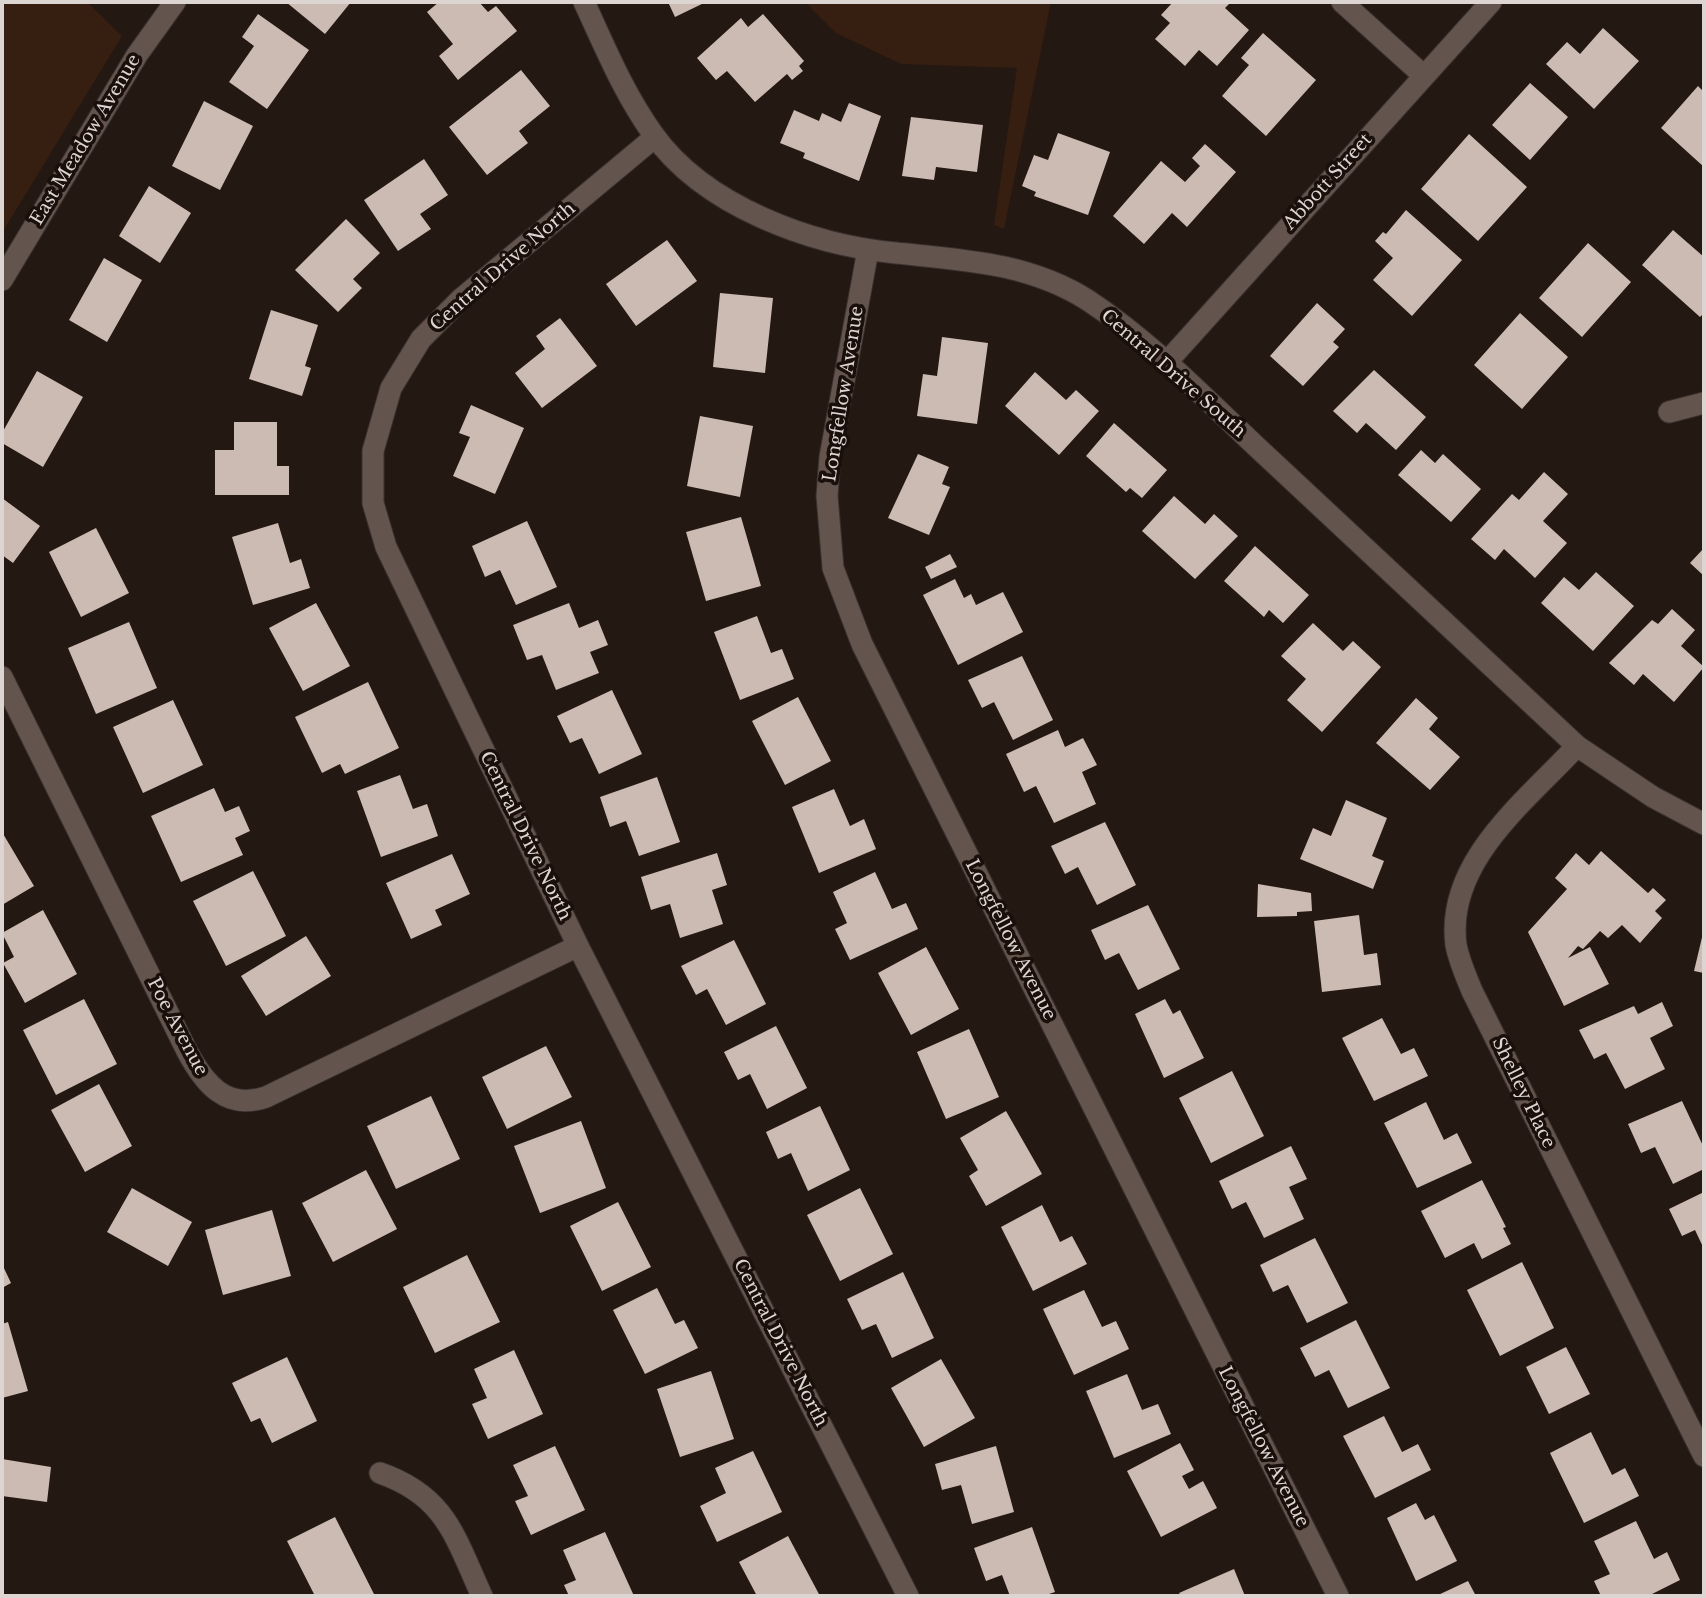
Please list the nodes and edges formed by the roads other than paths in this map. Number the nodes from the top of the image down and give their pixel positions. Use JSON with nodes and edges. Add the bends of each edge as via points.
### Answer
{"nodes":[{"id":1,"x":175,"y":2,"type":"edge"},
{"id":2,"x":584,"y":2,"type":"edge"},
{"id":3,"x":1342,"y":2,"type":"edge"},
{"id":4,"x":1491,"y":2,"type":"edge"},
{"id":5,"x":1424,"y":76,"type":"junction"},
{"id":6,"x":655,"y":137,"type":"junction"},
{"id":7,"x":868,"y":250,"type":"junction"},
{"id":8,"x":2,"y":281,"type":"edge"},
{"id":9,"x":1166,"y":363,"type":"junction"},
{"id":10,"x":1704,"y":402,"type":"edge"},
{"id":11,"x":1669,"y":412,"type":"dead end"},
{"id":12,"x":2,"y":677,"type":"edge"},
{"id":13,"x":1577,"y":746,"type":"junction"},
{"id":14,"x":1704,"y":824,"type":"edge"},
{"id":15,"x":578,"y":946,"type":"junction"},
{"id":16,"x":1704,"y":1456,"type":"edge"},
{"id":17,"x":380,"y":1473,"type":"dead end"},
{"id":18,"x":482,"y":1596,"type":"edge"},
{"id":19,"x":908,"y":1596,"type":"edge"},
{"id":20,"x":1338,"y":1596,"type":"edge"}],
"edges":[{"from":1,"to":8,"type":"street","name":"East Meadow Avenue","via":[[137,55]]},
{"from":2,"to":6,"type":"street","name":"Central Drive South","via":[[628,97]]},
{"from":3,"to":5,"type":"street"},
{"from":4,"to":5,"type":"street","name":"Abbott Street"},
{"from":5,"to":9,"type":"street","name":"Abbott Street"},
{"from":6,"to":7,"type":"street","name":"Central Drive South","via":[[699,179],[740,207],[808,236]]},
{"from":6,"to":15,"type":"street","name":"Central Drive North","via":[[462,298],[421,339],[391,388],[373,451],[373,503],[386,547]]},
{"from":7,"to":9,"type":"street","name":"Central Drive South","via":[[964,258],[1037,275],[1087,300]]},
{"from":7,"to":20,"type":"street","name":"Longfellow Avenue","via":[[827,496],[834,568],[845,605]]},
{"from":9,"to":13,"type":"street","name":"Central Drive South"},
{"from":10,"to":11,"type":"street"},
{"from":12,"to":15,"type":"street","name":"Poe Avenue","via":[[196,1068],[210,1087],[226,1097],[251,1101],[274,1093]]},
{"from":13,"to":14,"type":"street","name":"Central Drive South","via":[[1653,797]]},
{"from":13,"to":16,"type":"street","name":"Shelley Place","via":[[1467,872],[1455,909],[1457,948],[1472,991]]},
{"from":15,"to":19,"type":"street","name":"Central Drive North"},
{"from":17,"to":18,"type":"street","via":[[423,1492],[438,1510],[452,1529]]}]}
